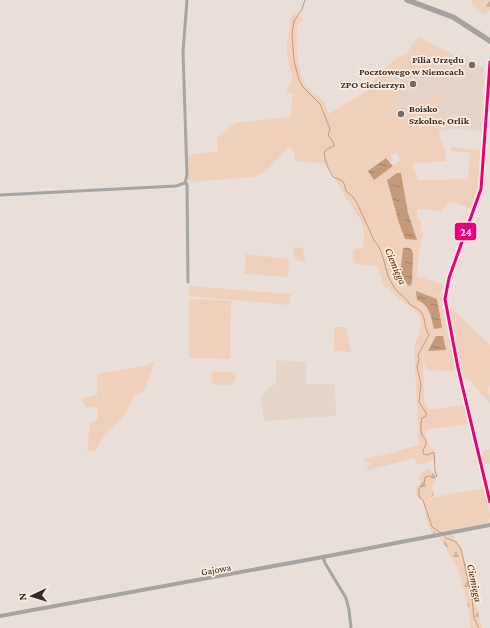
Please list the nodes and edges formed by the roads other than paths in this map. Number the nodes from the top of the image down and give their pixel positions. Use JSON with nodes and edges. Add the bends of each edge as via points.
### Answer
{"nodes":[{"id":1,"x":187,"y":0,"type":"edge"},
{"id":2,"x":407,"y":0,"type":"edge"},
{"id":3,"x":490,"y":41,"type":"edge"},
{"id":4,"x":490,"y":62,"type":"edge"},
{"id":5,"x":186,"y":182,"type":"junction"},
{"id":6,"x":0,"y":195,"type":"edge"},
{"id":7,"x":188,"y":282,"type":"dead end"},
{"id":8,"x":490,"y":502,"type":"edge"},
{"id":9,"x":490,"y":525,"type":"edge"},
{"id":10,"x":322,"y":557,"type":"junction"},
{"id":11,"x":0,"y":616,"type":"edge"},
{"id":12,"x":351,"y":628,"type":"edge"}],
"edges":[{"from":1,"to":5,"type":"street","via":[[183,52]]},
{"from":2,"to":3,"type":"highway","via":[[453,17]]},
{"from":4,"to":8,"type":"street","via":[[481,189],[445,292],[446,311]]},
{"from":5,"to":6,"type":"street","via":[[176,186]]},
{"from":5,"to":7,"type":"street"},
{"from":9,"to":10,"type":"street","name":"Gajowa"},
{"from":10,"to":11,"type":"street","name":"Gajowa"},
{"from":10,"to":12,"type":"street","via":[[346,598]]}]}
